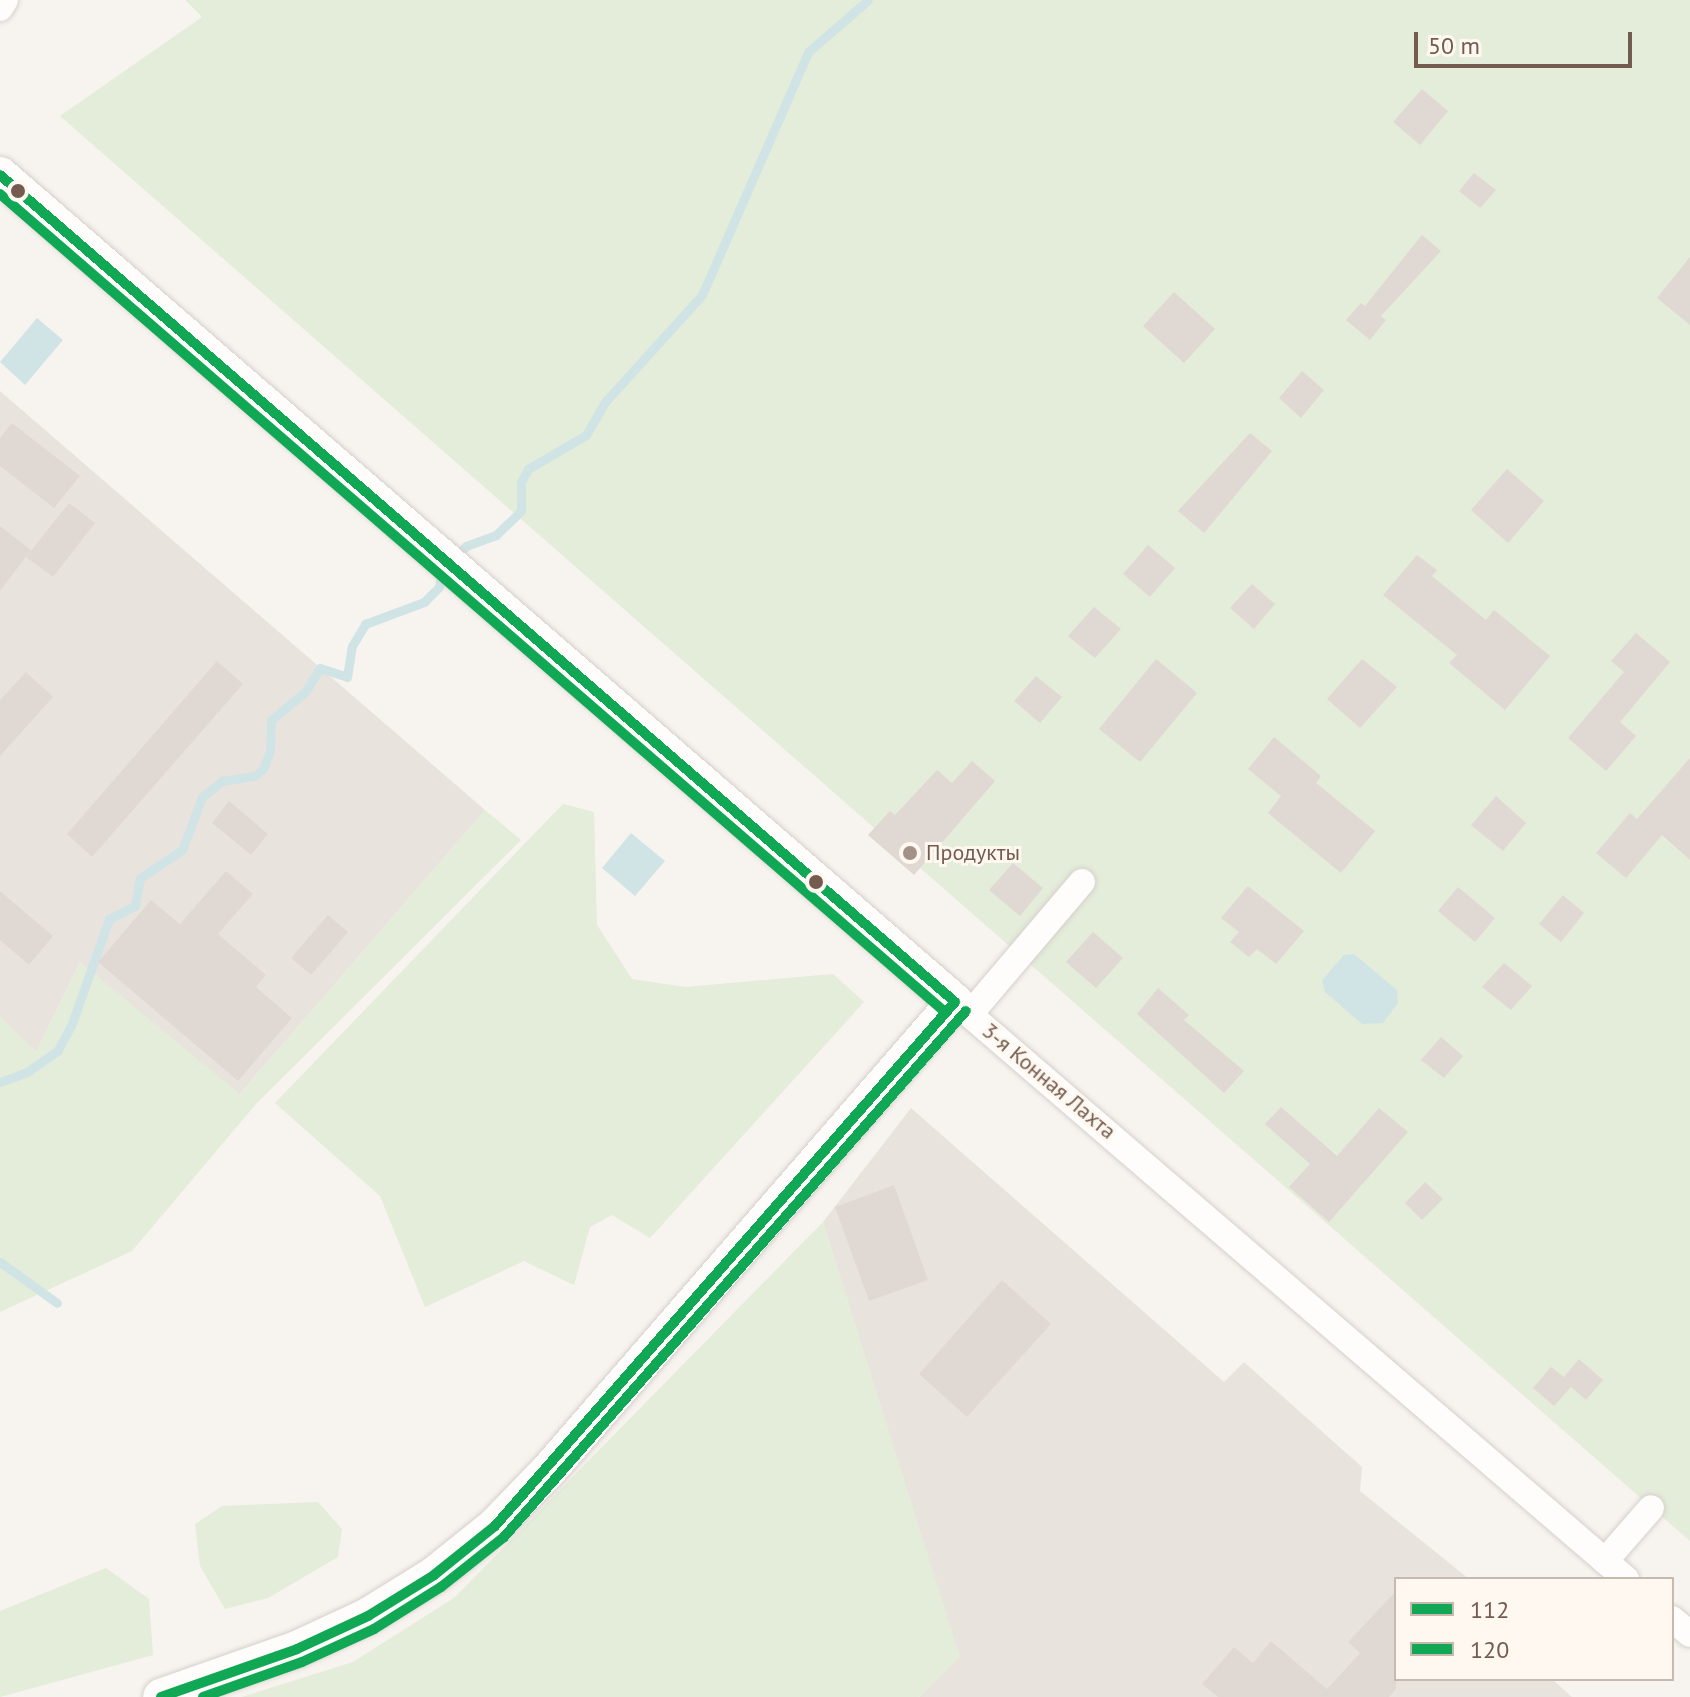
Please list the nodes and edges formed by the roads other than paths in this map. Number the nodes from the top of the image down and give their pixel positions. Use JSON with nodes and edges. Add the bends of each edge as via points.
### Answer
{"nodes":[{"id":1,"x":5,"y":0,"type":"edge"},
{"id":2,"x":0,"y":8,"type":"edge"},
{"id":3,"x":0,"y":175,"type":"edge"},
{"id":4,"x":1082,"y":882,"type":"dead end"},
{"id":5,"x":962,"y":1008,"type":"junction"},
{"id":6,"x":1651,"y":1508,"type":"dead end"},
{"id":7,"x":1605,"y":1561,"type":"junction"},
{"id":8,"x":1624,"y":1577,"type":"edge"},
{"id":9,"x":1674,"y":1621,"type":"edge"},
{"id":10,"x":1690,"y":1634,"type":"edge"},
{"id":11,"x":161,"y":1697,"type":"edge"}],
"edges":[{"from":1,"to":2,"type":"street"},
{"from":3,"to":5,"type":"main road","name":"3-я Конная Лахта"},
{"from":4,"to":5,"type":"street"},
{"from":5,"to":7,"type":"street","name":"3-я Конная Лахта"},
{"from":5,"to":11,"type":"main road","via":[[495,1526],[434,1575],[368,1616],[297,1649]]},
{"from":6,"to":7,"type":"street"},
{"from":7,"to":8,"type":"street","name":"3-я Конная Лахта"},
{"from":9,"to":10,"type":"street"}]}
